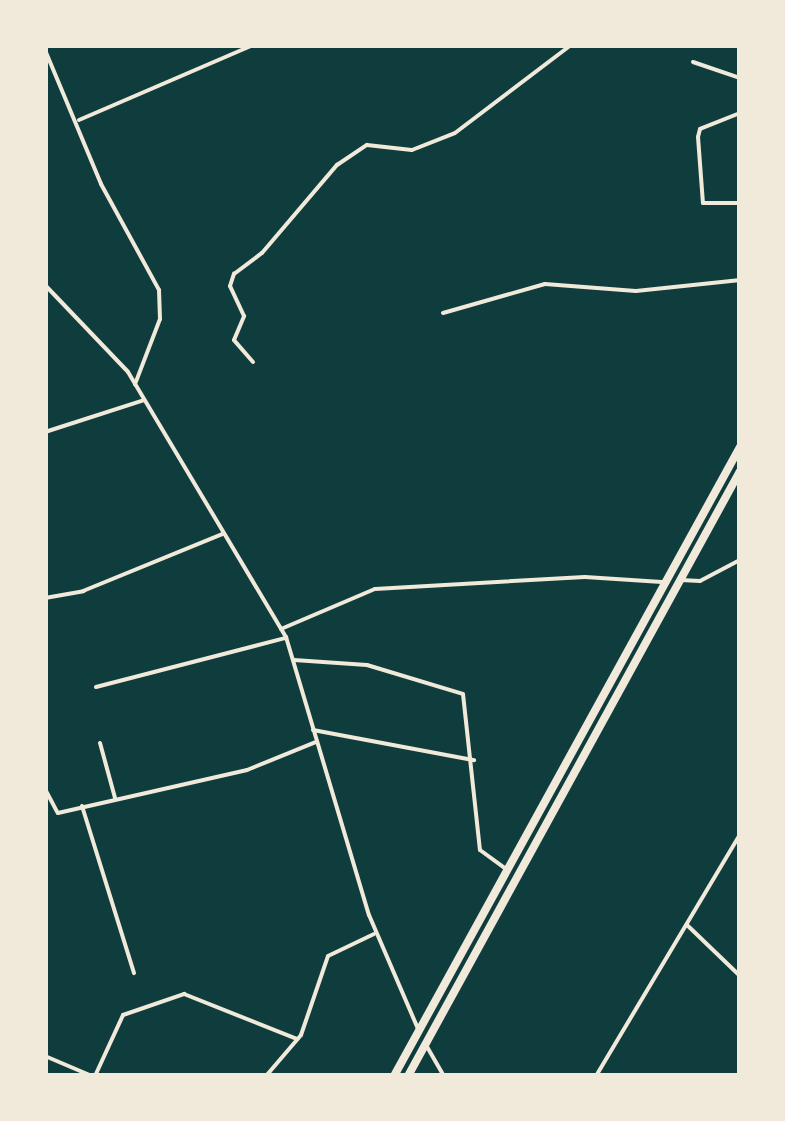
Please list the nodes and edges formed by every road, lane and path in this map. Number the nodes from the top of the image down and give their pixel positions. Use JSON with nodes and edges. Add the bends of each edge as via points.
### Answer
{"nodes":[{"id":1,"x":253,"y":45,"type":"edge"},
{"id":2,"x":571,"y":45,"type":"edge"},
{"id":3,"x":45,"y":50,"type":"edge"},
{"id":4,"x":693,"y":62,"type":"dead end"},
{"id":5,"x":740,"y":78,"type":"edge"},
{"id":6,"x":740,"y":113,"type":"edge"},
{"id":7,"x":77,"y":121,"type":"junction"},
{"id":8,"x":740,"y":204,"type":"edge"},
{"id":9,"x":740,"y":280,"type":"edge"},
{"id":10,"x":45,"y":285,"type":"edge"},
{"id":11,"x":443,"y":313,"type":"dead end"},
{"id":12,"x":253,"y":362,"type":"dead end"},
{"id":13,"x":135,"y":384,"type":"junction"},
{"id":14,"x":144,"y":400,"type":"junction"},
{"id":15,"x":45,"y":432,"type":"edge"},
{"id":16,"x":740,"y":447,"type":"edge"},
{"id":17,"x":740,"y":471,"type":"edge"},
{"id":18,"x":224,"y":533,"type":"junction"},
{"id":19,"x":740,"y":560,"type":"edge"},
{"id":20,"x":681,"y":580,"type":"junction"},
{"id":21,"x":666,"y":583,"type":"junction"},
{"id":22,"x":46,"y":600,"type":"edge"},
{"id":23,"x":281,"y":629,"type":"junction"},
{"id":24,"x":286,"y":638,"type":"junction"},
{"id":25,"x":294,"y":660,"type":"junction"},
{"id":26,"x":96,"y":688,"type":"dead end"},
{"id":27,"x":312,"y":730,"type":"junction"},
{"id":28,"x":316,"y":742,"type":"junction"},
{"id":29,"x":100,"y":744,"type":"dead end"},
{"id":30,"x":474,"y":760,"type":"junction"},
{"id":31,"x":45,"y":789,"type":"edge"},
{"id":32,"x":115,"y":798,"type":"junction"},
{"id":33,"x":82,"y":806,"type":"junction"},
{"id":34,"x":740,"y":834,"type":"edge"},
{"id":35,"x":506,"y":870,"type":"junction"},
{"id":36,"x":688,"y":925,"type":"junction"},
{"id":37,"x":376,"y":933,"type":"junction"},
{"id":38,"x":134,"y":974,"type":"dead end"},
{"id":39,"x":740,"y":976,"type":"edge"},
{"id":40,"x":418,"y":1029,"type":"junction"},
{"id":41,"x":297,"y":1039,"type":"junction"},
{"id":42,"x":425,"y":1044,"type":"junction"},
{"id":43,"x":45,"y":1056,"type":"edge"},
{"id":44,"x":94,"y":1076,"type":"edge"},
{"id":45,"x":266,"y":1076,"type":"edge"},
{"id":46,"x":394,"y":1076,"type":"edge"},
{"id":47,"x":408,"y":1076,"type":"edge"},
{"id":48,"x":444,"y":1076,"type":"edge"},
{"id":49,"x":596,"y":1076,"type":"edge"}],
"edges":[{"from":1,"to":7,"type":"street"},
{"from":2,"to":12,"type":"street","via":[[455,133],[412,150],[368,145],[337,165],[262,252],[234,274],[230,286],[244,316],[234,340]]},
{"from":3,"to":7,"type":"street"},
{"from":4,"to":5,"type":"street"},
{"from":6,"to":8,"type":"street","via":[[700,129],[698,136],[703,203]]},
{"from":7,"to":13,"type":"street","via":[[101,184],[158,290],[160,318]]},
{"from":9,"to":11,"type":"street","via":[[636,292],[545,284]]},
{"from":10,"to":13,"type":"street","via":[[100,337]]},
{"from":13,"to":14,"type":"street"},
{"from":14,"to":15,"type":"street"},
{"from":14,"to":18,"type":"street"},
{"from":16,"to":21,"type":"highway"},
{"from":17,"to":20,"type":"highway"},
{"from":18,"to":22,"type":"street"},
{"from":18,"to":23,"type":"street"},
{"from":19,"to":20,"type":"street","via":[[700,582]]},
{"from":20,"to":42,"type":"highway"},
{"from":21,"to":23,"type":"street","via":[[585,577],[390,587],[334,602]]},
{"from":21,"to":35,"type":"highway"},
{"from":23,"to":24,"type":"street"},
{"from":24,"to":25,"type":"street"},
{"from":24,"to":26,"type":"street"},
{"from":25,"to":27,"type":"street"},
{"from":25,"to":30,"type":"street","via":[[368,666],[463,694]]},
{"from":27,"to":28,"type":"street"},
{"from":27,"to":30,"type":"street"},
{"from":28,"to":32,"type":"street","via":[[247,770]]},
{"from":28,"to":37,"type":"street"},
{"from":29,"to":32,"type":"street"},
{"from":30,"to":35,"type":"street","via":[[480,850]]},
{"from":31,"to":33,"type":"street","via":[[55,812]]},
{"from":32,"to":33,"type":"street"},
{"from":33,"to":38,"type":"street"},
{"from":34,"to":36,"type":"street"},
{"from":35,"to":40,"type":"highway"},
{"from":36,"to":39,"type":"street"},
{"from":36,"to":49,"type":"street"},
{"from":37,"to":40,"type":"street"},
{"from":37,"to":41,"type":"street","via":[[328,956]]},
{"from":40,"to":46,"type":"highway"},
{"from":41,"to":44,"type":"street","via":[[192,996],[168,997],[123,1016]]},
{"from":41,"to":45,"type":"street"},
{"from":42,"to":47,"type":"highway"},
{"from":42,"to":48,"type":"street"},
{"from":43,"to":44,"type":"street"}]}
